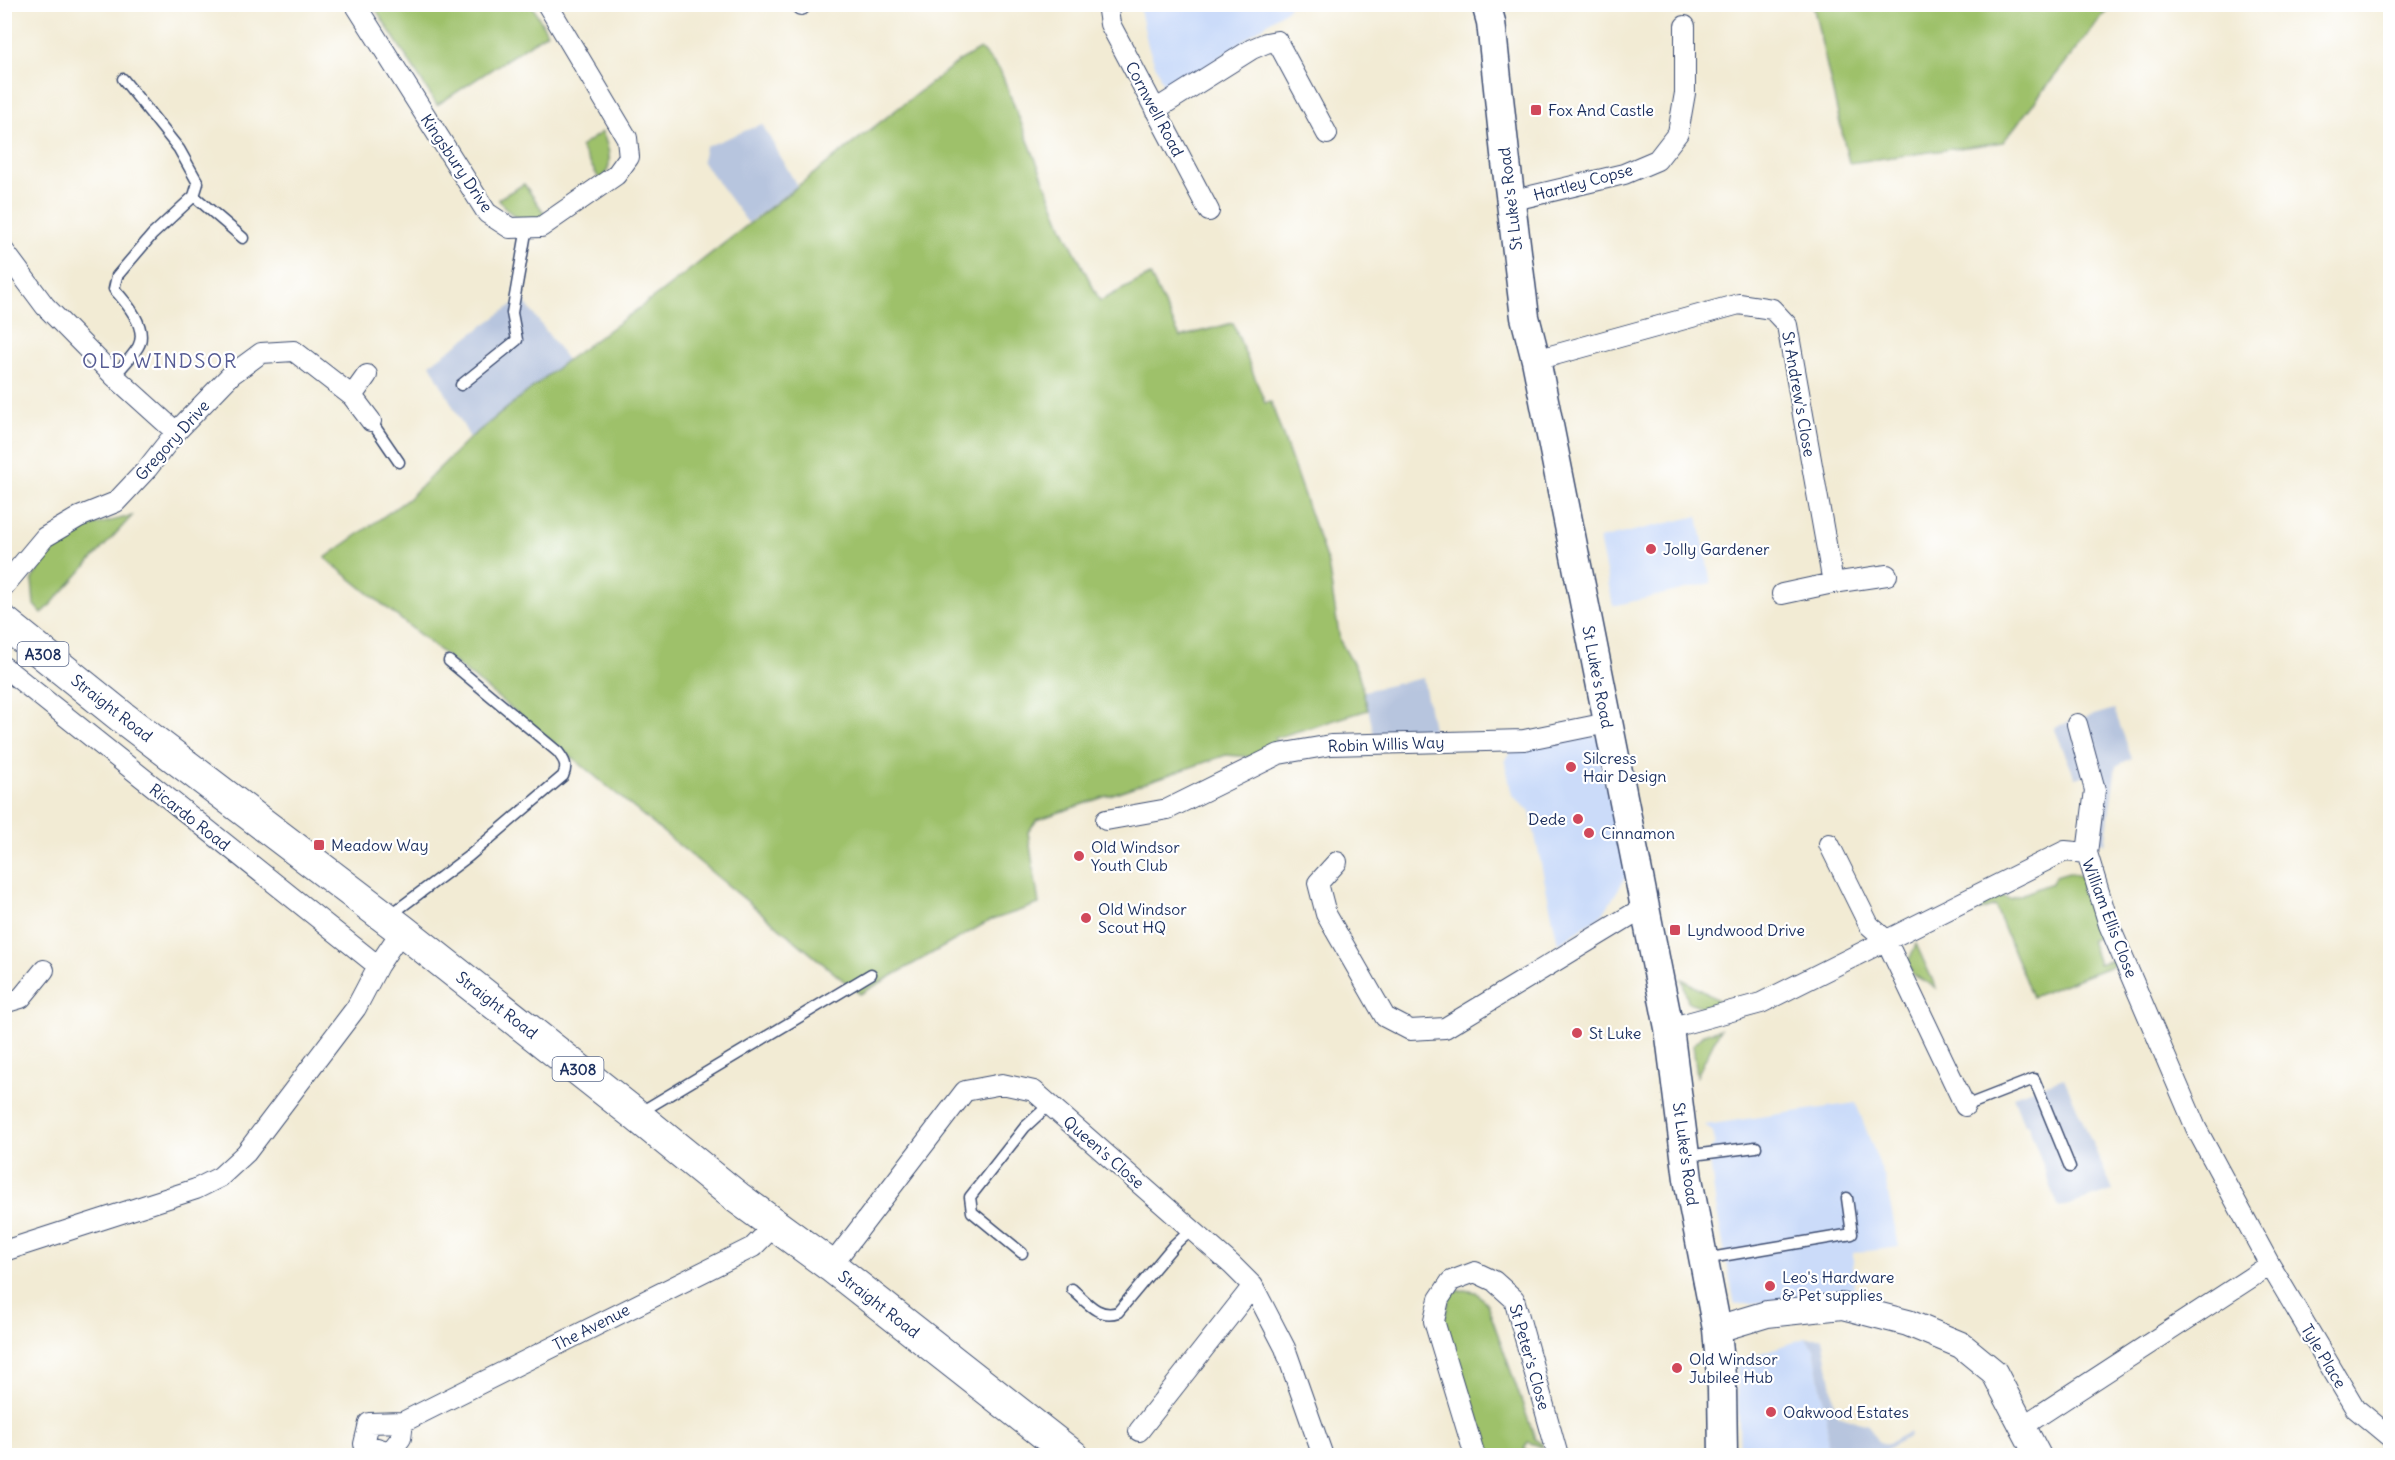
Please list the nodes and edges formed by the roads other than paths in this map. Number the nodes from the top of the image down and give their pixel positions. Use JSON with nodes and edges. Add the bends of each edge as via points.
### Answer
{"nodes":[{"id":1,"x":355,"y":4,"type":"edge"},
{"id":2,"x":547,"y":4,"type":"edge"},
{"id":3,"x":1107,"y":4,"type":"edge"},
{"id":4,"x":1486,"y":4,"type":"edge"},
{"id":5,"x":1685,"y":26,"type":"dead end"},
{"id":6,"x":123,"y":79,"type":"dead end"},
{"id":7,"x":1155,"y":110,"type":"junction"},
{"id":8,"x":1327,"y":134,"type":"dead end"},
{"id":9,"x":194,"y":196,"type":"junction"},
{"id":10,"x":1510,"y":201,"type":"junction"},
{"id":11,"x":1209,"y":211,"type":"dead end"},
{"id":12,"x":527,"y":228,"type":"junction"},
{"id":13,"x":243,"y":238,"type":"dead end"},
{"id":14,"x":4,"y":251,"type":"edge"},
{"id":15,"x":11,"y":269,"type":"edge"},
{"id":16,"x":1536,"y":360,"type":"junction"},
{"id":17,"x":368,"y":375,"type":"dead end"},
{"id":18,"x":114,"y":376,"type":"junction"},
{"id":19,"x":461,"y":385,"type":"dead end"},
{"id":20,"x":352,"y":396,"type":"junction"},
{"id":21,"x":371,"y":421,"type":"joint"},
{"id":22,"x":176,"y":432,"type":"junction"},
{"id":23,"x":399,"y":462,"type":"dead end"},
{"id":24,"x":1887,"y":575,"type":"dead end"},
{"id":25,"x":1833,"y":583,"type":"junction"},
{"id":26,"x":4,"y":586,"type":"edge"},
{"id":27,"x":1782,"y":594,"type":"dead end"},
{"id":28,"x":4,"y":622,"type":"edge"},
{"id":29,"x":449,"y":661,"type":"dead end"},
{"id":30,"x":4,"y":667,"type":"edge"},
{"id":31,"x":1607,"y":723,"type":"junction"},
{"id":32,"x":2077,"y":724,"type":"dead end"},
{"id":33,"x":1106,"y":820,"type":"dead end"},
{"id":34,"x":1829,"y":844,"type":"dead end"},
{"id":35,"x":2087,"y":852,"type":"junction"},
{"id":36,"x":1337,"y":862,"type":"dead end"},
{"id":37,"x":1646,"y":906,"type":"junction"},
{"id":38,"x":394,"y":924,"type":"junction"},
{"id":39,"x":1886,"y":940,"type":"junction"},
{"id":40,"x":378,"y":966,"type":"junction"},
{"id":41,"x":44,"y":970,"type":"dead end"},
{"id":42,"x":871,"y":975,"type":"dead end"},
{"id":43,"x":4,"y":1003,"type":"edge"},
{"id":44,"x":1669,"y":1028,"type":"junction"},
{"id":45,"x":1050,"y":1104,"type":"junction"},
{"id":46,"x":1965,"y":1106,"type":"joint"},
{"id":47,"x":636,"y":1115,"type":"junction"},
{"id":48,"x":1756,"y":1147,"type":"dead end"},
{"id":49,"x":1685,"y":1156,"type":"junction"},
{"id":50,"x":2070,"y":1167,"type":"dead end"},
{"id":51,"x":1847,"y":1198,"type":"dead end"},
{"id":52,"x":774,"y":1226,"type":"junction"},
{"id":53,"x":1191,"y":1229,"type":"junction"},
{"id":54,"x":4,"y":1251,"type":"edge"},
{"id":55,"x":1022,"y":1253,"type":"dead end"},
{"id":56,"x":1703,"y":1260,"type":"junction"},
{"id":57,"x":2270,"y":1265,"type":"junction"},
{"id":58,"x":831,"y":1266,"type":"junction"},
{"id":59,"x":1253,"y":1286,"type":"junction"},
{"id":60,"x":1072,"y":1289,"type":"dead end"},
{"id":61,"x":1717,"y":1329,"type":"junction"},
{"id":62,"x":404,"y":1422,"type":"dead end"},
{"id":63,"x":2023,"y":1426,"type":"junction"},
{"id":64,"x":1139,"y":1431,"type":"dead end"},
{"id":65,"x":2391,"y":1437,"type":"edge"},
{"id":66,"x":1073,"y":1455,"type":"edge"},
{"id":67,"x":1323,"y":1455,"type":"edge"},
{"id":68,"x":1475,"y":1455,"type":"edge"},
{"id":69,"x":1558,"y":1455,"type":"edge"},
{"id":70,"x":1724,"y":1455,"type":"edge"},
{"id":71,"x":2038,"y":1455,"type":"edge"}],
"edges":[{"from":1,"to":12,"type":"street","name":"Kingsbury Drive","via":[[487,213],[510,228]]},
{"from":2,"to":12,"type":"street","via":[[627,138],[629,157],[616,175],[551,221],[542,227]]},
{"from":3,"to":7,"type":"street","name":"Cornwell Road","via":[[1110,24]]},
{"from":4,"to":10,"type":"main road","name":"St Luke's Road"},
{"from":5,"to":10,"type":"street","name":"Hartley Copse","via":[[1685,93],[1678,133],[1657,160],[1624,174]]},
{"from":6,"to":9,"type":"lane","via":[[179,148],[198,183]]},
{"from":7,"to":8,"type":"street","via":[[1252,49],[1277,41]]},
{"from":7,"to":11,"type":"street","name":"Cornwell Road"},
{"from":9,"to":13,"type":"lane"},
{"from":9,"to":18,"type":"lane","via":[[152,235],[117,276],[114,289],[140,326],[140,344]]},
{"from":10,"to":16,"type":"main road","name":"St Luke's Road","via":[[1525,317]]},
{"from":12,"to":19,"type":"lane","via":[[512,313],[517,340]]},
{"from":14,"to":15,"type":"street"},
{"from":15,"to":18,"type":"street"},
{"from":16,"to":25,"type":"street","name":"St Andrew's Close","via":[[1739,304],[1772,309],[1787,325]]},
{"from":16,"to":31,"type":"main road","name":"St Luke's Road"},
{"from":17,"to":20,"type":"street"},
{"from":18,"to":22,"type":"street"},
{"from":20,"to":21,"type":"street","name":"Gregory Drive"},
{"from":20,"to":22,"type":"street","name":"Gregory Drive","via":[[294,351],[261,353],[231,375]]},
{"from":21,"to":23,"type":"lane"},
{"from":22,"to":26,"type":"street","name":"Gregory Drive","via":[[116,502],[45,537]]},
{"from":24,"to":25,"type":"street"},
{"from":25,"to":27,"type":"street"},
{"from":28,"to":38,"type":"main road","name":"Straight Road","number":"A308"},
{"from":29,"to":38,"type":"lane","via":[[558,752],[566,769],[563,776]]},
{"from":30,"to":40,"type":"street","name":"Ricardo Road"},
{"from":31,"to":33,"type":"street","name":"Robin Willis Way","via":[[1524,740],[1331,745],[1279,754],[1168,809]]},
{"from":31,"to":37,"type":"main road","name":"St Luke's Road"},
{"from":32,"to":35,"type":"street","via":[[2095,789]]},
{"from":34,"to":39,"type":"street","via":[[1869,925]]},
{"from":35,"to":39,"type":"street","name":"William Ellis Close","via":[[2066,850]]},
{"from":35,"to":57,"type":"street","name":"William Ellis Close","via":[[2109,925],[2196,1128]]},
{"from":36,"to":37,"type":"street","via":[[1318,883],[1326,914],[1384,1017],[1410,1030],[1444,1028]]},
{"from":37,"to":44,"type":"main road","name":"St Luke's Road"},
{"from":38,"to":40,"type":"street"},
{"from":38,"to":47,"type":"main road","name":"Straight Road","number":"A308"},
{"from":39,"to":44,"type":"street","name":"William Ellis Close","via":[[1761,1003]]},
{"from":39,"to":46,"type":"street"},
{"from":40,"to":54,"type":"street","via":[[349,1017],[246,1153],[220,1177]]},
{"from":41,"to":43,"type":"street","via":[[21,998]]},
{"from":42,"to":47,"type":"lane"},
{"from":44,"to":49,"type":"main road","name":"St Luke's Road"},
{"from":45,"to":53,"type":"street","name":"Queen's Close"},
{"from":45,"to":55,"type":"lane","via":[[1025,1127],[970,1197],[972,1212]]},
{"from":45,"to":58,"type":"street","name":"Queen's Close","via":[[1034,1091],[1002,1084],[965,1091]]},
{"from":46,"to":50,"type":"lane","via":[[2034,1079]]},
{"from":47,"to":52,"type":"main road","name":"Straight Road","number":"A308"},
{"from":48,"to":49,"type":"lane"},
{"from":49,"to":56,"type":"main road","name":"St Luke's Road"},
{"from":51,"to":56,"type":"lane","via":[[1852,1234]]},
{"from":52,"to":58,"type":"main road","name":"Straight Road","number":"A308"},
{"from":52,"to":62,"type":"street","name":"The Avenue","via":[[753,1247]]},
{"from":53,"to":59,"type":"street","name":"Queen's Close"},
{"from":53,"to":60,"type":"lane","via":[[1118,1311],[1109,1315],[1099,1312]]},
{"from":56,"to":61,"type":"main road","name":"St Luke's Road"},
{"from":57,"to":63,"type":"street"},
{"from":57,"to":65,"type":"street","name":"Tyle Place","via":[[2355,1408]]},
{"from":58,"to":66,"type":"main road","name":"Straight Road","number":"A308"},
{"from":59,"to":64,"type":"street"},
{"from":59,"to":67,"type":"street","name":"Queen's Close","via":[[1285,1348]]},
{"from":61,"to":63,"type":"street","via":[[1767,1314],[1842,1306],[1908,1323],[1961,1345],[1994,1372]]},
{"from":61,"to":70,"type":"main road","name":"St Luke's Road"},
{"from":63,"to":71,"type":"street"},
{"from":68,"to":69,"type":"street","name":"St Peter's Close","via":[[1434,1321],[1439,1299],[1451,1281],[1474,1272],[1494,1281],[1514,1299]]}]}
